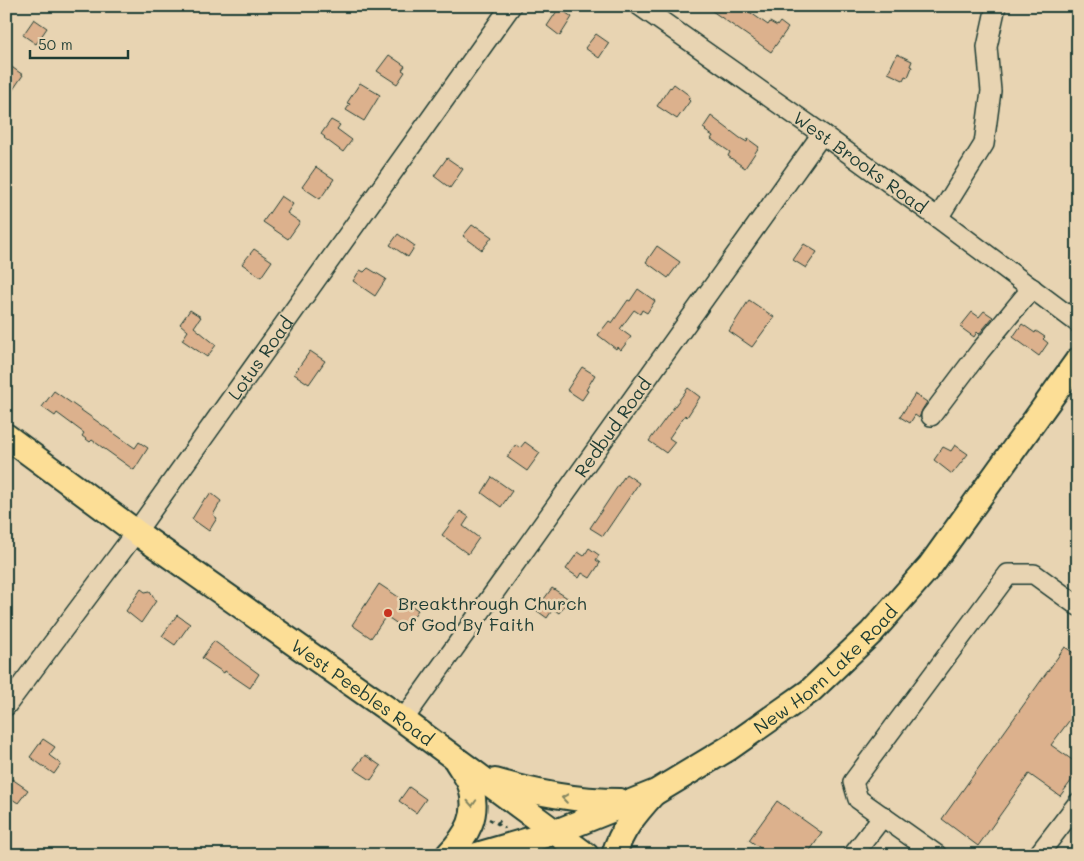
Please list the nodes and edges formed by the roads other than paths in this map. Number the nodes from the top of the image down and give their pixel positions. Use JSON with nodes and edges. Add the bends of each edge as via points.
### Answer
{"nodes":[{"id":1,"x":511,"y":6,"type":"edge"},
{"id":2,"x":640,"y":6,"type":"edge"},
{"id":3,"x":996,"y":6,"type":"edge"},
{"id":4,"x":822,"y":134,"type":"junction"},
{"id":5,"x":938,"y":218,"type":"junction"},
{"id":6,"x":1032,"y":288,"type":"junction"},
{"id":7,"x":1078,"y":322,"type":"edge"},
{"id":8,"x":1078,"y":360,"type":"edge"},
{"id":9,"x":931,"y":416,"type":"dead end"},
{"id":10,"x":6,"y":436,"type":"edge"},
{"id":11,"x":136,"y":532,"type":"junction"},
{"id":12,"x":1078,"y":606,"type":"edge"},
{"id":13,"x":6,"y":706,"type":"edge"},
{"id":14,"x":403,"y":720,"type":"junction"},
{"id":15,"x":455,"y":759,"type":"junction"},
{"id":16,"x":480,"y":777,"type":"junction"},
{"id":17,"x":656,"y":792,"type":"junction"},
{"id":18,"x":631,"y":801,"type":"junction"},
{"id":19,"x":1078,"y":803,"type":"edge"},
{"id":20,"x":883,"y":816,"type":"junction"},
{"id":21,"x":556,"y":832,"type":"junction"},
{"id":22,"x":448,"y":855,"type":"edge"},
{"id":23,"x":477,"y":855,"type":"edge"},
{"id":24,"x":586,"y":855,"type":"edge"},
{"id":25,"x":614,"y":855,"type":"edge"},
{"id":26,"x":852,"y":855,"type":"edge"},
{"id":27,"x":937,"y":855,"type":"edge"},
{"id":28,"x":1038,"y":855,"type":"edge"}],
"edges":[{"from":1,"to":11,"type":"street","name":"Lotus Road"},
{"from":2,"to":4,"type":"street","name":"West Brooks Road"},
{"from":3,"to":5,"type":"street","via":[[987,47],[991,91],[984,144]]},
{"from":4,"to":5,"type":"street","name":"West Brooks Road"},
{"from":4,"to":14,"type":"street","name":"Redbud Road"},
{"from":5,"to":6,"type":"street","name":"West Brooks Road"},
{"from":6,"to":7,"type":"street","name":"West Brooks Road"},
{"from":6,"to":9,"type":"street"},
{"from":8,"to":17,"type":"main road","name":"New Horn Lake Road","via":[[930,566],[871,633],[810,690],[729,748]]},
{"from":10,"to":11,"type":"main road","name":"West Peebles Road"},
{"from":11,"to":13,"type":"street","name":"Lotus Road"},
{"from":11,"to":14,"type":"main road","name":"West Peebles Road"},
{"from":12,"to":20,"type":"street","via":[[1034,574],[1008,574],[853,782],[858,799]]},
{"from":14,"to":15,"type":"main road","name":"West Peebles Road"},
{"from":15,"to":16,"type":"main road","name":"West Peebles Road"},
{"from":15,"to":22,"type":"main road","one_way":true,"via":[[471,786],[472,823]]},
{"from":18,"to":16,"type":"main road","one_way":true,"via":[[559,797]]},
{"from":16,"to":21,"type":"main road","name":"West Peebles Road"},
{"from":17,"to":18,"type":"main road","name":"New Horn Lake Road"},
{"from":17,"to":25,"type":"main road","via":[[627,824]]},
{"from":18,"to":21,"type":"main road","name":"New Horn Lake Road"},
{"from":19,"to":28,"type":"street"},
{"from":20,"to":26,"type":"street"},
{"from":20,"to":27,"type":"street"},
{"from":21,"to":23,"type":"main road","name":"New Horn Lake Road"},
{"from":21,"to":24,"type":"main road","name":"West Peebles Road"}]}
